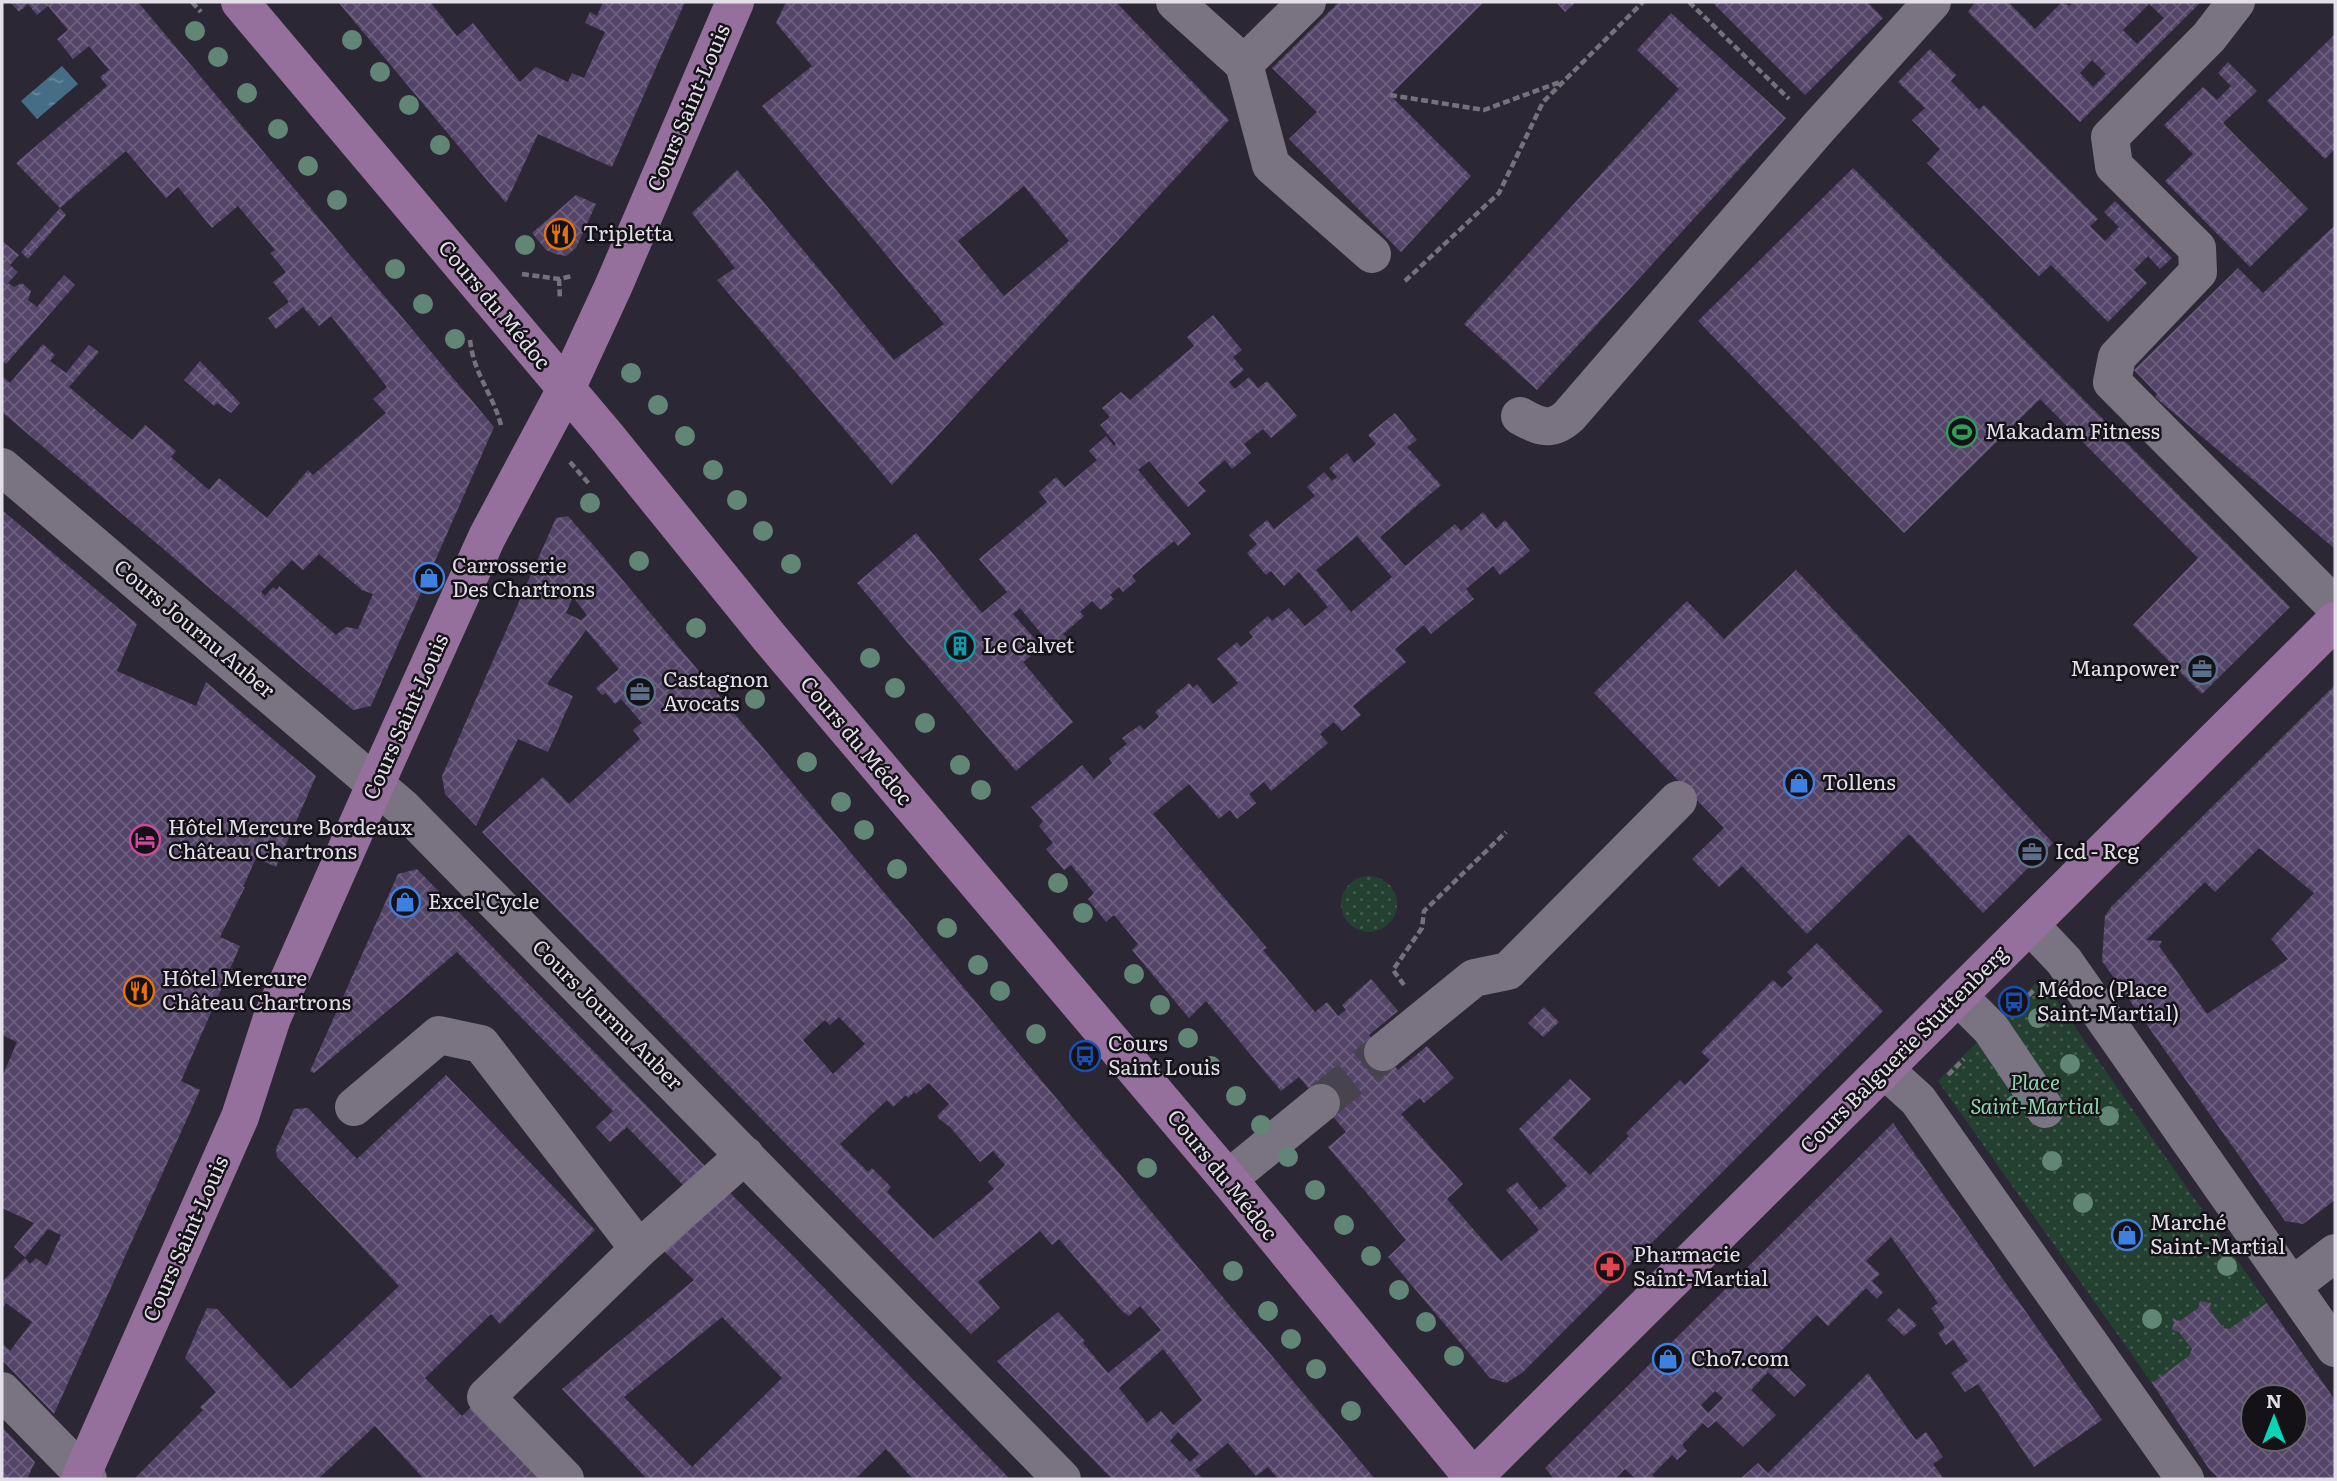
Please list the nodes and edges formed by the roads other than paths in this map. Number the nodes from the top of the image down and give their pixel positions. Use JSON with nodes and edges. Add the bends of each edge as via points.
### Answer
{"nodes":[{"id":1,"x":240,"y":2,"type":"edge"},
{"id":2,"x":734,"y":2,"type":"edge"},
{"id":3,"x":1175,"y":2,"type":"edge"},
{"id":4,"x":1307,"y":2,"type":"edge"},
{"id":5,"x":1933,"y":2,"type":"edge"},
{"id":6,"x":2236,"y":2,"type":"edge"},
{"id":7,"x":1244,"y":64,"type":"junction"},
{"id":8,"x":1372,"y":254,"type":"road end"},
{"id":9,"x":566,"y":389,"type":"junction"},
{"id":10,"x":1520,"y":415,"type":"dead end"},
{"id":11,"x":2,"y":467,"type":"edge"},
{"id":12,"x":2335,"y":606,"type":"edge"},
{"id":13,"x":2335,"y":621,"type":"edge"},
{"id":14,"x":376,"y":783,"type":"junction"},
{"id":15,"x":1678,"y":800,"type":"dead end"},
{"id":16,"x":2030,"y":925,"type":"junction"},
{"id":17,"x":1959,"y":997,"type":"junction"},
{"id":18,"x":1383,"y":1052,"type":"tunnel mouth"},
{"id":19,"x":1885,"y":1070,"type":"junction"},
{"id":20,"x":1321,"y":1103,"type":"tunnel mouth"},
{"id":21,"x":354,"y":1107,"type":"dead end"},
{"id":22,"x":2045,"y":1109,"type":"dead end"},
{"id":23,"x":745,"y":1155,"type":"junction"},
{"id":24,"x":1227,"y":1179,"type":"junction"},
{"id":25,"x":639,"y":1249,"type":"junction"},
{"id":26,"x":2335,"y":1253,"type":"edge"},
{"id":27,"x":2292,"y":1286,"type":"junction"},
{"id":28,"x":2335,"y":1348,"type":"edge"},
{"id":29,"x":2,"y":1391,"type":"edge"},
{"id":30,"x":84,"y":1477,"type":"edge"},
{"id":31,"x":565,"y":1479,"type":"edge"},
{"id":32,"x":1062,"y":1479,"type":"edge"},
{"id":33,"x":1473,"y":1479,"type":"edge"},
{"id":34,"x":2185,"y":1479,"type":"edge"}],
"edges":[{"from":1,"to":9,"type":"main road","name":"Cours du Médoc"},
{"from":2,"to":9,"type":"main road","name":"Cours Saint-Louis"},
{"from":3,"to":7,"type":"street"},
{"from":4,"to":7,"type":"street"},
{"from":5,"to":10,"type":"street","via":[[1564,420],[1545,428]]},
{"from":6,"to":12,"type":"street","via":[[2209,37],[2110,137],[2114,166],[2197,248],[2197,272],[2117,357],[2112,382]]},
{"from":7,"to":8,"type":"street","via":[[1271,165]]},
{"from":9,"to":14,"type":"main road","name":"Cours Saint-Louis","via":[[487,537]]},
{"from":9,"to":24,"type":"main road","name":"Cours du Médoc"},
{"from":11,"to":14,"type":"street","name":"Cours Journu Auber"},
{"from":13,"to":16,"type":"main road","name":"Cours Balguerie Stuttenberg"},
{"from":14,"to":23,"type":"street","name":"Cours Journu Auber"},
{"from":14,"to":30,"type":"main road","name":"Cours Saint-Louis","via":[[272,1018],[240,1117]]},
{"from":15,"to":18,"type":"street","via":[[1508,971],[1474,978]]},
{"from":16,"to":17,"type":"main road","name":"Cours Balguerie Stuttenberg"},
{"from":16,"to":27,"type":"street","via":[[2064,961]]},
{"from":17,"to":19,"type":"main road","name":"Cours Balguerie Stuttenberg"},
{"from":17,"to":22,"type":"street","via":[[1991,1029]]},
{"from":19,"to":33,"type":"main road","name":"Cours Balguerie Stuttenberg"},
{"from":19,"to":34,"type":"street","via":[[1918,1100]]},
{"from":20,"to":24,"type":"street"},
{"from":21,"to":25,"type":"street","via":[[439,1035],[481,1044]]},
{"from":23,"to":25,"type":"street"},
{"from":23,"to":32,"type":"street","name":"Cours Journu Auber"},
{"from":24,"to":33,"type":"main road","name":"Cours du Médoc"},
{"from":25,"to":31,"type":"street","via":[[486,1397]]},
{"from":26,"to":27,"type":"street"},
{"from":27,"to":28,"type":"street"},
{"from":29,"to":30,"type":"street"}]}
